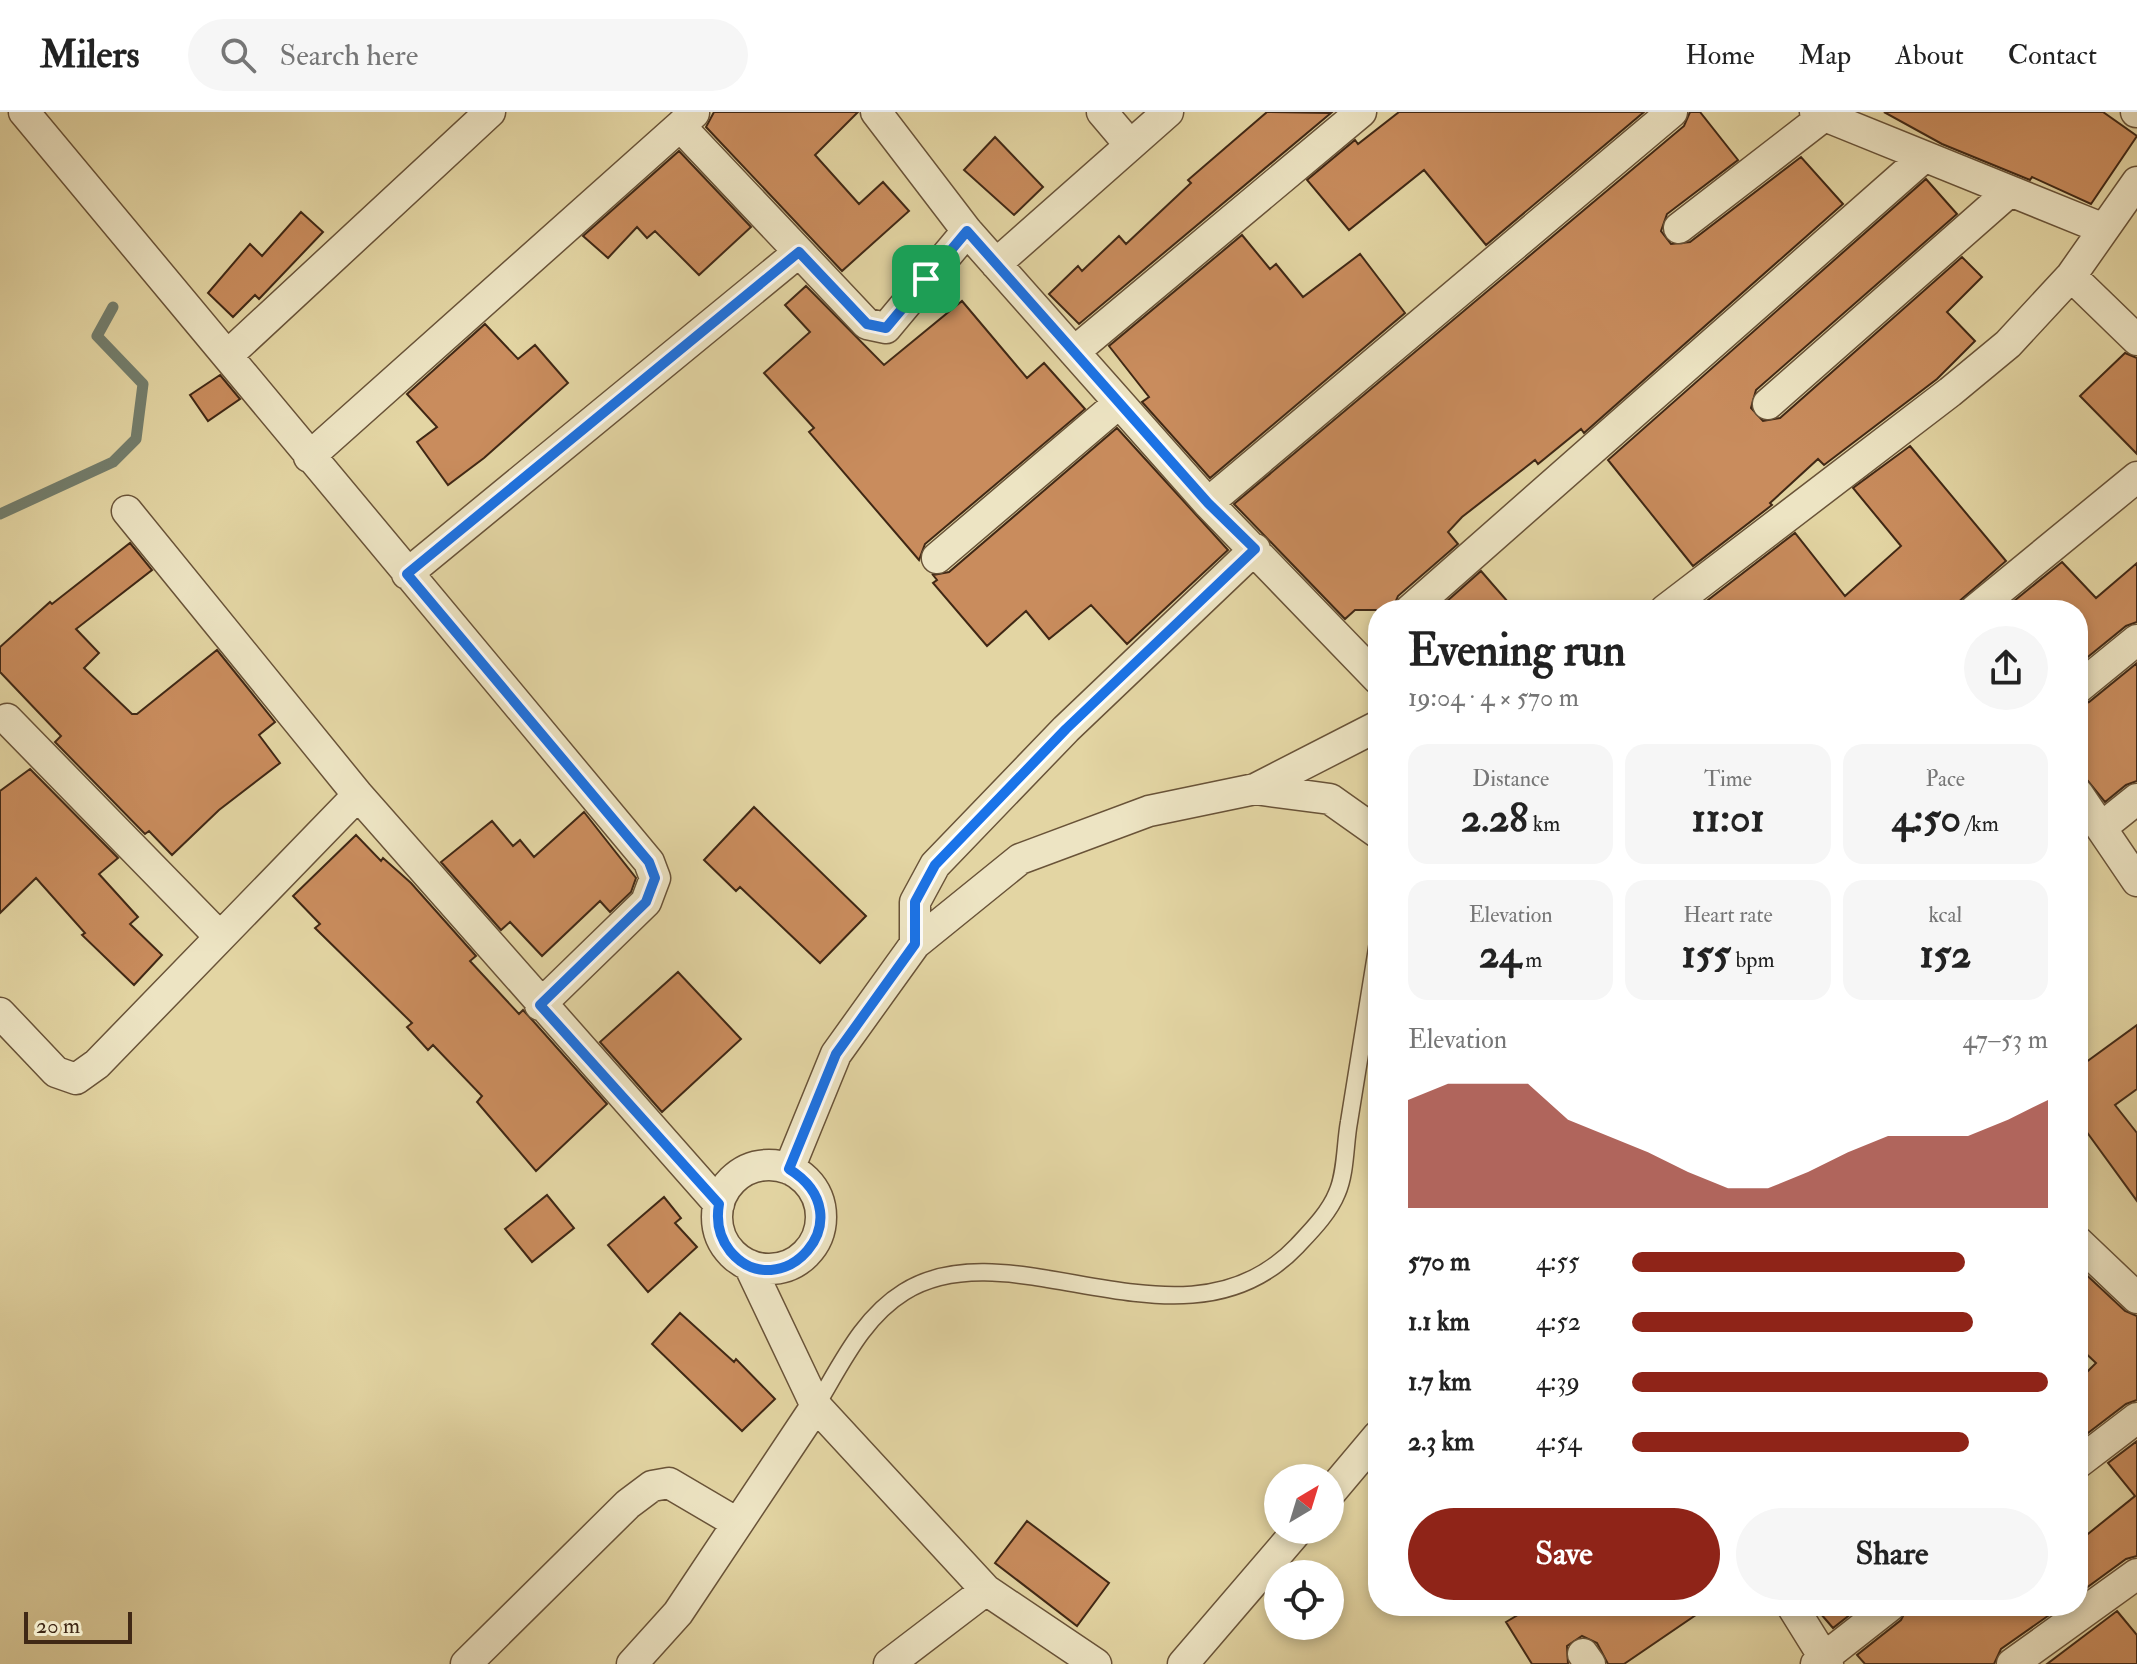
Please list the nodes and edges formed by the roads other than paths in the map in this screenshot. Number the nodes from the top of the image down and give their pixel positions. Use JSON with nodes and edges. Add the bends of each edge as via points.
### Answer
{"nodes":[{"id":1,"x":24,"y":112,"type":"edge"},
{"id":2,"x":490,"y":112,"type":"edge"},
{"id":3,"x":876,"y":112,"type":"edge"},
{"id":4,"x":1102,"y":112,"type":"edge"},
{"id":5,"x":1168,"y":112,"type":"edge"},
{"id":6,"x":1361,"y":112,"type":"edge"},
{"id":7,"x":1672,"y":112,"type":"edge"},
{"id":8,"x":1820,"y":114,"type":"edge"},
{"id":9,"x":688,"y":119,"type":"edge"},
{"id":10,"x":1130,"y":145,"type":"junction"},
{"id":11,"x":1924,"y":157,"type":"junction"},
{"id":12,"x":2137,"y":182,"type":"edge"},
{"id":13,"x":2010,"y":191,"type":"junction"},
{"id":14,"x":1679,"y":228,"type":"dead end"},
{"id":15,"x":2104,"y":229,"type":"junction"},
{"id":16,"x":967,"y":231,"type":"junction"},
{"id":17,"x":799,"y":252,"type":"junction"},
{"id":18,"x":996,"y":264,"type":"junction"},
{"id":19,"x":2071,"y":276,"type":"junction"},
{"id":20,"x":2137,"y":340,"type":"edge"},
{"id":21,"x":1074,"y":352,"type":"junction"},
{"id":22,"x":228,"y":355,"type":"junction"},
{"id":23,"x":1119,"y":403,"type":"junction"},
{"id":24,"x":1768,"y":404,"type":"dead end"},
{"id":25,"x":309,"y":457,"type":"junction"},
{"id":26,"x":2137,"y":477,"type":"edge"},
{"id":27,"x":1208,"y":503,"type":"junction"},
{"id":28,"x":127,"y":511,"type":"dead end"},
{"id":29,"x":1255,"y":549,"type":"junction"},
{"id":30,"x":937,"y":558,"type":"dead end"},
{"id":31,"x":407,"y":574,"type":"junction"},
{"id":32,"x":1421,"y":600,"type":"edge"},
{"id":33,"x":1678,"y":600,"type":"edge"},
{"id":34,"x":1987,"y":600,"type":"edge"},
{"id":35,"x":2137,"y":640,"type":"edge"},
{"id":36,"x":1368,"y":647,"type":"edge"},
{"id":37,"x":2088,"y":680,"type":"edge"},
{"id":38,"x":7,"y":719,"type":"dead end"},
{"id":39,"x":1368,"y":731,"type":"edge"},
{"id":40,"x":1255,"y":789,"type":"junction"},
{"id":41,"x":358,"y":795,"type":"junction"},
{"id":42,"x":2137,"y":799,"type":"edge"},
{"id":43,"x":2088,"y":810,"type":"edge"},
{"id":44,"x":1368,"y":826,"type":"edge"},
{"id":45,"x":2102,"y":827,"type":"junction"},
{"id":46,"x":2137,"y":881,"type":"edge"},
{"id":47,"x":220,"y":937,"type":"junction"},
{"id":48,"x":915,"y":944,"type":"junction"},
{"id":49,"x":1368,"y":1004,"type":"edge"},
{"id":50,"x":540,"y":1005,"type":"junction"},
{"id":51,"x":0,"y":1013,"type":"edge"},
{"id":52,"x":789,"y":1169,"type":"junction"},
{"id":53,"x":719,"y":1204,"type":"junction"},
{"id":54,"x":2088,"y":1251,"type":"edge"},
{"id":55,"x":749,"y":1265,"type":"junction"},
{"id":56,"x":2137,"y":1298,"type":"edge"},
{"id":57,"x":816,"y":1406,"type":"junction"},
{"id":58,"x":2137,"y":1418,"type":"edge"},
{"id":59,"x":1368,"y":1448,"type":"edge"},
{"id":60,"x":2088,"y":1455,"type":"edge"},
{"id":61,"x":1344,"y":1476,"type":"edge"},
{"id":62,"x":737,"y":1523,"type":"junction"},
{"id":63,"x":1286,"y":1544,"type":"edge"},
{"id":64,"x":2137,"y":1574,"type":"edge"},
{"id":65,"x":986,"y":1590,"type":"junction"},
{"id":66,"x":2088,"y":1609,"type":"edge"},
{"id":67,"x":1797,"y":1616,"type":"edge"},
{"id":68,"x":1878,"y":1616,"type":"edge"},
{"id":69,"x":2079,"y":1616,"type":"edge"},
{"id":70,"x":1822,"y":1662,"type":"edge"},
{"id":71,"x":466,"y":1664,"type":"edge"},
{"id":72,"x":632,"y":1664,"type":"edge"},
{"id":73,"x":889,"y":1664,"type":"edge"},
{"id":74,"x":1096,"y":1664,"type":"edge"},
{"id":75,"x":1183,"y":1664,"type":"edge"},
{"id":76,"x":2012,"y":1664,"type":"edge"}],
"edges":[{"from":1,"to":22,"type":"street"},
{"from":2,"to":22,"type":"street"},
{"from":3,"to":16,"type":"street"},
{"from":4,"to":10,"type":"street"},
{"from":5,"to":10,"type":"street"},
{"from":6,"to":21,"type":"street"},
{"from":7,"to":27,"type":"street"},
{"from":8,"to":11,"type":"street"},
{"from":8,"to":14,"type":"street"},
{"from":9,"to":17,"type":"street"},
{"from":9,"to":25,"type":"street"},
{"from":10,"to":18,"type":"street"},
{"from":11,"to":13,"type":"street"},
{"from":11,"to":32,"type":"street"},
{"from":12,"to":15,"type":"street"},
{"from":13,"to":15,"type":"street"},
{"from":13,"to":24,"type":"street"},
{"from":15,"to":19,"type":"street"},
{"from":16,"to":17,"type":"street","via":[[886,328],[867,324]]},
{"from":16,"to":18,"type":"street"},
{"from":17,"to":31,"type":"street"},
{"from":18,"to":21,"type":"street"},
{"from":19,"to":20,"type":"street"},
{"from":19,"to":33,"type":"street","via":[[2008,344],[1950,392]]},
{"from":21,"to":23,"type":"street"},
{"from":22,"to":25,"type":"street"},
{"from":23,"to":27,"type":"street"},
{"from":23,"to":30,"type":"street"},
{"from":25,"to":31,"type":"street"},
{"from":26,"to":34,"type":"street"},
{"from":27,"to":29,"type":"street"},
{"from":28,"to":41,"type":"street"},
{"from":29,"to":36,"type":"street"},
{"from":29,"to":48,"type":"street","via":[[1066,729],[935,865],[915,902]]},
{"from":31,"to":50,"type":"street","via":[[633,838],[655,878],[646,902]]},
{"from":35,"to":37,"type":"street"},
{"from":38,"to":47,"type":"street"},
{"from":39,"to":40,"type":"street"},
{"from":40,"to":44,"type":"street","via":[[1330,799]]},
{"from":40,"to":48,"type":"street","via":[[1149,811],[1020,859]]},
{"from":41,"to":47,"type":"street"},
{"from":41,"to":50,"type":"street"},
{"from":42,"to":45,"type":"street"},
{"from":43,"to":45,"type":"street"},
{"from":45,"to":46,"type":"street"},
{"from":47,"to":51,"type":"street","via":[[97,1064],[76,1079],[56,1072]]},
{"from":48,"to":52,"type":"street","via":[[836,1054]]},
{"from":49,"to":57,"type":"lane","via":[[1338,1192],[1312,1231],[1281,1263],[1225,1292],[1142,1295],[996,1273],[943,1276],[904,1291],[866,1323]]},
{"from":50,"to":53,"type":"street"},
{"from":52,"to":53,"type":"street","via":[[766,1166],[743,1172]]},
{"from":52,"to":55,"type":"street","via":[[804,1178],[820,1206],[817,1238],[808,1252],[781,1268]]},
{"from":53,"to":55,"type":"street","via":[[724,1244]]},
{"from":54,"to":56,"type":"street"},
{"from":55,"to":57,"type":"street"},
{"from":57,"to":62,"type":"street"},
{"from":57,"to":65,"type":"street"},
{"from":58,"to":60,"type":"street"},
{"from":59,"to":61,"type":"street"},
{"from":62,"to":71,"type":"street","via":[[669,1483],[652,1486]]},
{"from":62,"to":72,"type":"street","via":[[678,1613]]},
{"from":63,"to":75,"type":"street"},
{"from":64,"to":66,"type":"street"},
{"from":65,"to":73,"type":"street"},
{"from":65,"to":74,"type":"street"},
{"from":67,"to":70,"type":"street"},
{"from":68,"to":70,"type":"street"},
{"from":69,"to":76,"type":"street"}]}
